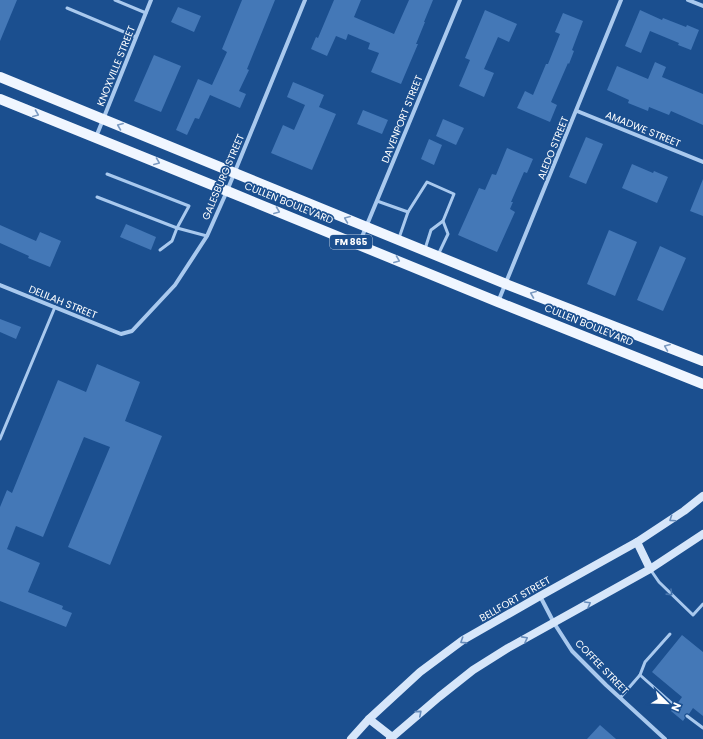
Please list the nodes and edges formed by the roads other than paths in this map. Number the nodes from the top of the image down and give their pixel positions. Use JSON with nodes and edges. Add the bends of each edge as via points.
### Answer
{"nodes":[{"id":1,"x":115,"y":0,"type":"edge"},
{"id":2,"x":151,"y":0,"type":"edge"},
{"id":3,"x":305,"y":0,"type":"edge"},
{"id":4,"x":460,"y":0,"type":"edge"},
{"id":5,"x":621,"y":0,"type":"edge"},
{"id":6,"x":688,"y":0,"type":"edge"},
{"id":7,"x":703,"y":6,"type":"edge"},
{"id":8,"x":67,"y":8,"type":"dead end"},
{"id":9,"x":146,"y":13,"type":"junction"},
{"id":10,"x":136,"y":37,"type":"junction"},
{"id":11,"x":0,"y":77,"type":"edge"},
{"id":12,"x":0,"y":99,"type":"edge"},
{"id":13,"x":577,"y":111,"type":"junction"},
{"id":14,"x":103,"y":119,"type":"junction"},
{"id":15,"x":95,"y":138,"type":"junction"},
{"id":16,"x":703,"y":162,"type":"edge"},
{"id":17,"x":234,"y":173,"type":"junction"},
{"id":18,"x":107,"y":174,"type":"dead end"},
{"id":19,"x":227,"y":191,"type":"junction"},
{"id":20,"x":97,"y":197,"type":"dead end"},
{"id":21,"x":377,"y":201,"type":"junction"},
{"id":22,"x":408,"y":212,"type":"junction"},
{"id":23,"x":443,"y":221,"type":"junction"},
{"id":24,"x":366,"y":227,"type":"junction"},
{"id":25,"x":178,"y":228,"type":"junction"},
{"id":26,"x":207,"y":236,"type":"junction"},
{"id":27,"x":398,"y":240,"type":"junction"},
{"id":28,"x":358,"y":244,"type":"junction"},
{"id":29,"x":160,"y":250,"type":"dead end"},
{"id":30,"x":424,"y":250,"type":"junction"},
{"id":31,"x":438,"y":256,"type":"junction"},
{"id":32,"x":506,"y":284,"type":"junction"},
{"id":33,"x":0,"y":285,"type":"edge"},
{"id":34,"x":498,"y":302,"type":"junction"},
{"id":35,"x":55,"y":307,"type":"junction"},
{"id":36,"x":121,"y":334,"type":"joint"},
{"id":37,"x":703,"y":361,"type":"edge"},
{"id":38,"x":703,"y":384,"type":"edge"},
{"id":39,"x":0,"y":439,"type":"edge"},
{"id":40,"x":703,"y":496,"type":"edge"},
{"id":41,"x":703,"y":534,"type":"edge"},
{"id":42,"x":636,"y":542,"type":"junction"},
{"id":43,"x":650,"y":569,"type":"junction"},
{"id":44,"x":540,"y":596,"type":"junction"},
{"id":45,"x":703,"y":604,"type":"edge"},
{"id":46,"x":554,"y":623,"type":"junction"},
{"id":47,"x":670,"y":634,"type":"dead end"},
{"id":48,"x":640,"y":675,"type":"junction"},
{"id":49,"x":620,"y":698,"type":"junction"},
{"id":50,"x":675,"y":706,"type":"dead end"},
{"id":51,"x":687,"y":716,"type":"dead end"},
{"id":52,"x":369,"y":718,"type":"junction"},
{"id":53,"x":703,"y":728,"type":"edge"},
{"id":54,"x":391,"y":738,"type":"edge"},
{"id":55,"x":350,"y":739,"type":"edge"},
{"id":56,"x":665,"y":739,"type":"edge"}],
"edges":[{"from":1,"to":9,"type":"lane"},
{"from":2,"to":9,"type":"street","name":"KNOXVILLE STREET"},
{"from":3,"to":17,"type":"street","name":"GALESBURG STREET"},
{"from":4,"to":21,"type":"street","name":"DAVENPORT STREET"},
{"from":5,"to":13,"type":"street","name":"ALEDO STREET"},
{"from":6,"to":7,"type":"street"},
{"from":8,"to":10,"type":"lane"},
{"from":9,"to":10,"type":"street","name":"KNOXVILLE STREET"},
{"from":10,"to":14,"type":"street","name":"KNOXVILLE STREET"},
{"from":11,"to":14,"type":"main road","name":"CULLEN BOULEVARD","number":"FM 865"},
{"from":12,"to":15,"type":"main road","name":"CULLEN BOULEVARD","number":"FM 865","one_way":true},
{"from":13,"to":16,"type":"street","name":"AMADWE STREET"},
{"from":13,"to":32,"type":"street","name":"ALEDO STREET"},
{"from":14,"to":15,"type":"street","name":"KNOXVILLE STREET"},
{"from":17,"to":14,"type":"main road","name":"CULLEN BOULEVARD","number":"FM 865","one_way":true},
{"from":15,"to":19,"type":"main road","name":"CULLEN BOULEVARD","number":"FM 865","one_way":true},
{"from":17,"to":19,"type":"street","name":"GALESBURG STREET"},
{"from":24,"to":17,"type":"main road","name":"CULLEN BOULEVARD","number":"FM 865","one_way":true},
{"from":18,"to":25,"type":"lane","via":[[189,206]]},
{"from":19,"to":26,"type":"street","name":"GALESBURG STREET"},
{"from":19,"to":28,"type":"main road","name":"CULLEN BOULEVARD","number":"FM 865","one_way":true},
{"from":20,"to":25,"type":"lane"},
{"from":21,"to":22,"type":"lane"},
{"from":21,"to":24,"type":"street","name":"DAVENPORT STREET"},
{"from":22,"to":23,"type":"lane","via":[[427,182],[454,194]]},
{"from":22,"to":27,"type":"lane"},
{"from":23,"to":30,"type":"lane","via":[[431,230]]},
{"from":23,"to":31,"type":"lane","via":[[448,234]]},
{"from":24,"to":27,"type":"main road","name":"CULLEN BOULEVARD","number":"FM 865"},
{"from":24,"to":28,"type":"street","name":"DAVENPORT STREET"},
{"from":25,"to":26,"type":"lane"},
{"from":25,"to":29,"type":"lane","via":[[172,241]]},
{"from":26,"to":36,"type":"street","name":"GALESBURG STREET","via":[[175,285],[132,331]]},
{"from":27,"to":30,"type":"main road","name":"CULLEN BOULEVARD","number":"FM 865"},
{"from":28,"to":34,"type":"main road","name":"CULLEN BOULEVARD","number":"FM 865","one_way":true},
{"from":30,"to":31,"type":"main road","name":"CULLEN BOULEVARD","number":"FM 865"},
{"from":31,"to":32,"type":"main road","name":"CULLEN BOULEVARD","number":"FM 865"},
{"from":32,"to":34,"type":"street","name":"ALEDO STREET"},
{"from":37,"to":32,"type":"main road","name":"CULLEN BOULEVARD","number":"FM 865","one_way":true},
{"from":33,"to":35,"type":"street","name":"DELILAH STREET"},
{"from":34,"to":38,"type":"main road","name":"CULLEN BOULEVARD","number":"FM 865"},
{"from":35,"to":36,"type":"street","name":"DELILAH STREET"},
{"from":35,"to":39,"type":"lane"},
{"from":40,"to":42,"type":"main road","name":"BELLFORT STREET","one_way":true},
{"from":41,"to":43,"type":"main road"},
{"from":42,"to":43,"type":"main road"},
{"from":42,"to":44,"type":"main road","name":"BELLFORT STREET"},
{"from":43,"to":45,"type":"lane","one_way":true,"via":[[659,582],[693,615]]},
{"from":46,"to":43,"type":"main road","one_way":true},
{"from":44,"to":46,"type":"street","name":"COFFEE STREET"},
{"from":44,"to":52,"type":"main road","name":"BELLFORT STREET","one_way":true,"via":[[463,640],[420,672]]},
{"from":46,"to":49,"type":"street","name":"COFFEE STREET","via":[[572,651]]},
{"from":54,"to":46,"type":"main road","one_way":true,"via":[[473,670]]},
{"from":47,"to":48,"type":"lane","via":[[645,662]]},
{"from":48,"to":49,"type":"lane"},
{"from":48,"to":50,"type":"lane"},
{"from":49,"to":56,"type":"street","name":"COFFEE STREET"},
{"from":51,"to":53,"type":"lane"},
{"from":52,"to":54,"type":"main road"},
{"from":52,"to":55,"type":"main road","name":"BELLFORT STREET"}]}
